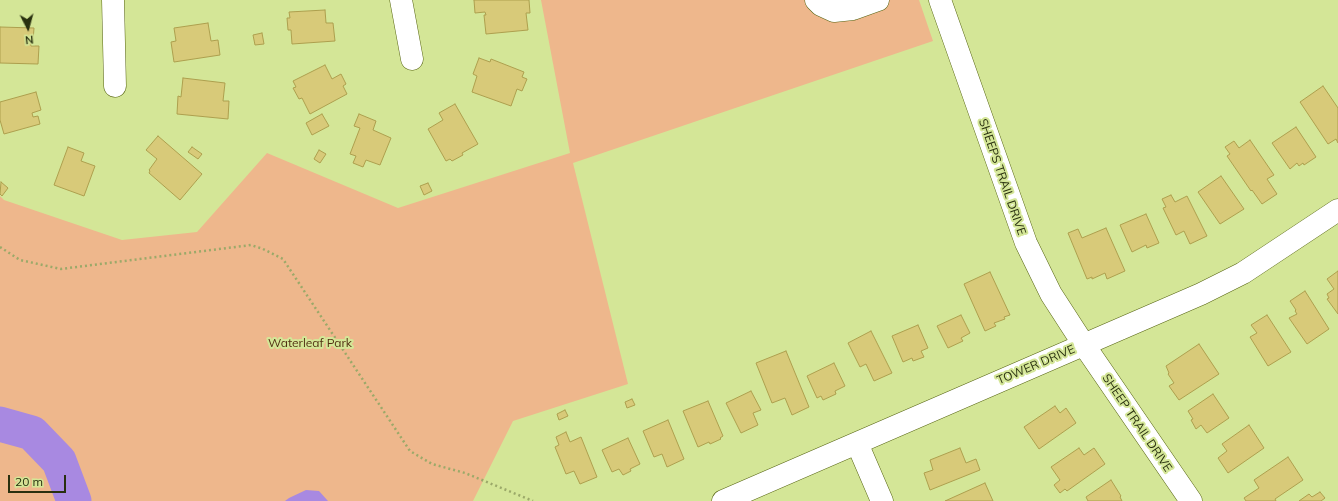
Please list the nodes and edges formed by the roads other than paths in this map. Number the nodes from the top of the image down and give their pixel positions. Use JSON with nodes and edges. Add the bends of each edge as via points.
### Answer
{"nodes":[{"id":1,"x":113,"y":0,"type":"edge"},
{"id":2,"x":401,"y":0,"type":"edge"},
{"id":3,"x":816,"y":0,"type":"edge"},
{"id":4,"x":940,"y":0,"type":"edge"},
{"id":5,"x":875,"y":1,"type":"edge"},
{"id":6,"x":412,"y":59,"type":"dead end"},
{"id":7,"x":115,"y":86,"type":"dead end"},
{"id":8,"x":1338,"y":210,"type":"edge"},
{"id":9,"x":1084,"y":344,"type":"junction"},
{"id":10,"x":857,"y":443,"type":"junction"},
{"id":11,"x":723,"y":501,"type":"edge"},
{"id":12,"x":882,"y":501,"type":"edge"},
{"id":13,"x":1191,"y":501,"type":"edge"}],
"edges":[{"from":1,"to":7,"type":"street"},
{"from":2,"to":6,"type":"street"},
{"from":3,"to":5,"type":"street","via":[[834,11],[853,9]]},
{"from":4,"to":9,"type":"street","name":"SHEEPS TRAIL DRIVE","via":[[1026,243],[1051,294]]},
{"from":8,"to":9,"type":"street","name":"TOWER DRIVE","via":[[1243,273],[1201,294]]},
{"from":9,"to":10,"type":"street","name":"TOWER DRIVE"},
{"from":9,"to":13,"type":"street","name":"SHEEP TRAIL DRIVE"},
{"from":10,"to":11,"type":"street","name":"TOWER DRIVE"},
{"from":10,"to":12,"type":"street"}]}
